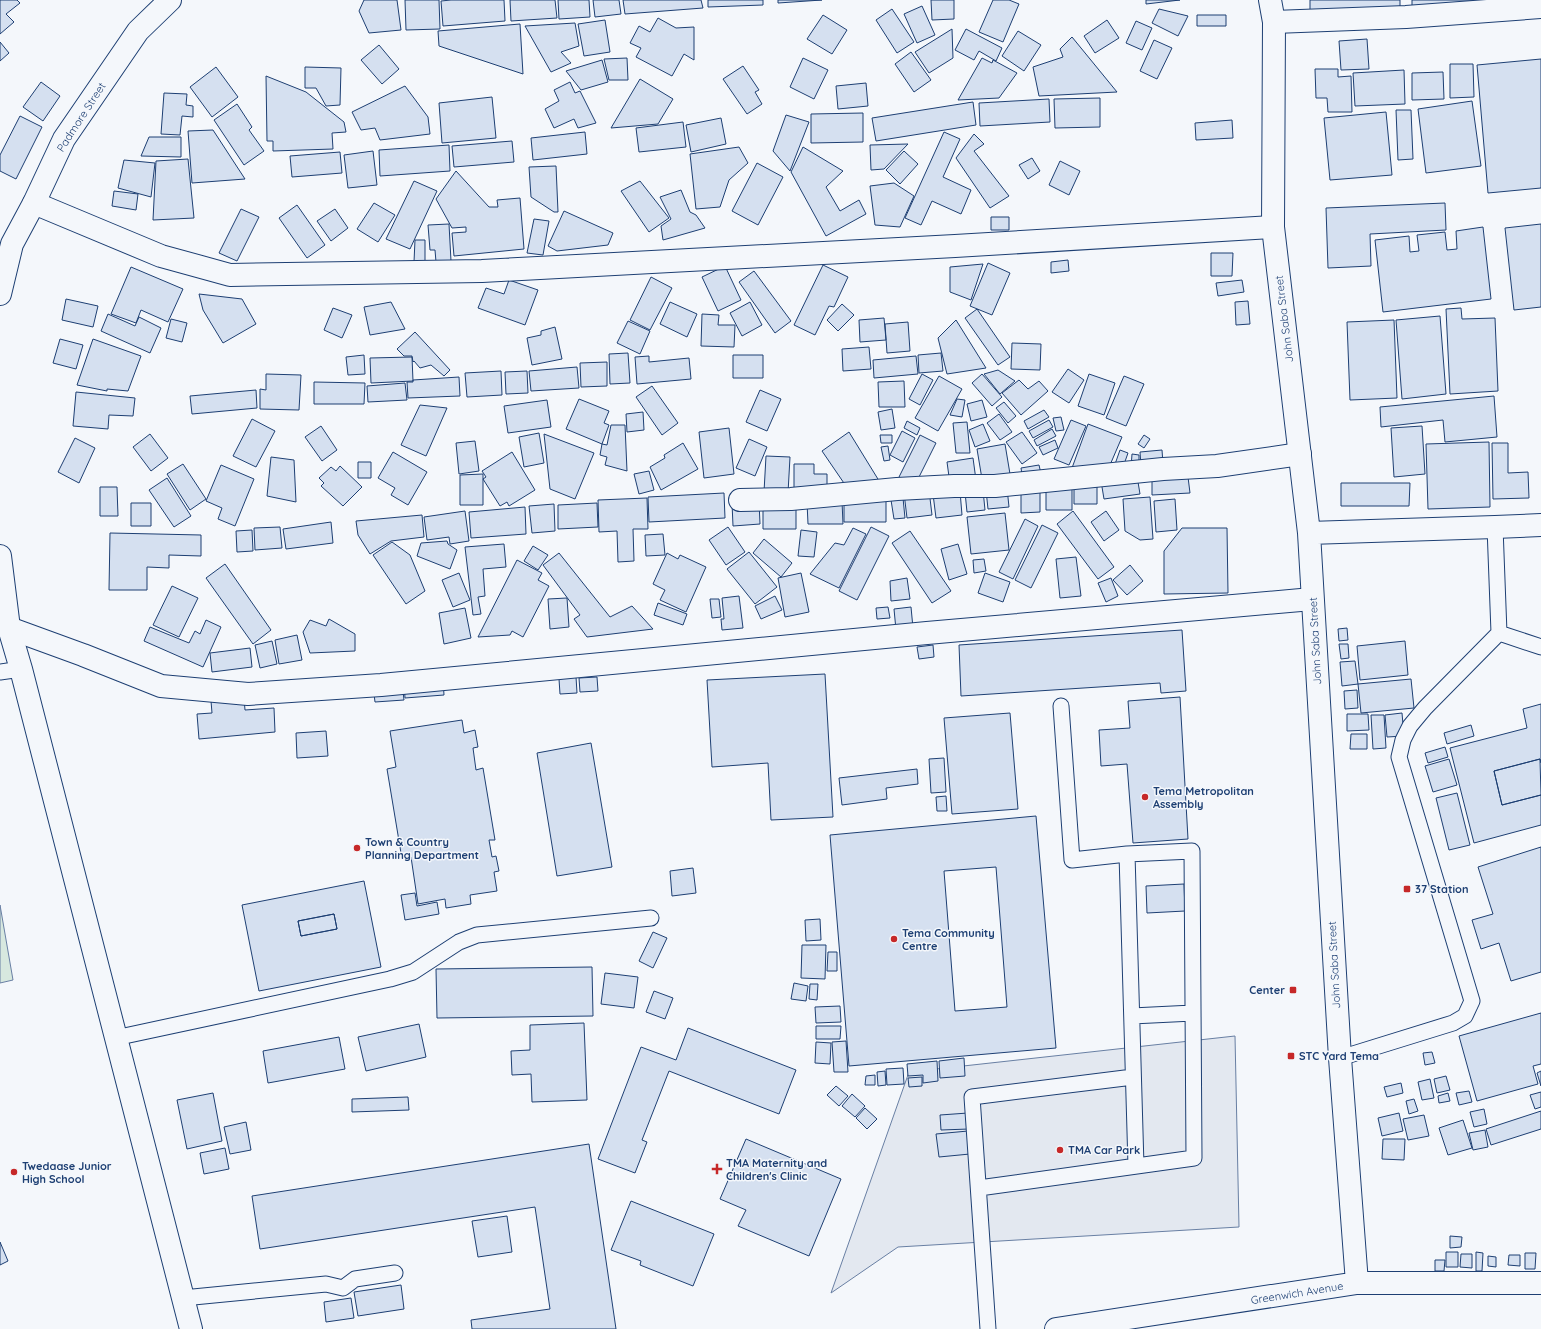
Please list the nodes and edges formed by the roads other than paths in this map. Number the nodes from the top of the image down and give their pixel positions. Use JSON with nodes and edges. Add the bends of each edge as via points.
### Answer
{"nodes":[{"id":1,"x":170,"y":0,"type":"edge"},
{"id":2,"x":1270,"y":0,"type":"edge"},
{"id":3,"x":1541,"y":7,"type":"edge"},
{"id":4,"x":1274,"y":22,"type":"junction"},
{"id":5,"x":34,"y":203,"type":"junction"},
{"id":6,"x":1273,"y":228,"type":"junction"},
{"id":7,"x":0,"y":294,"type":"edge"},
{"id":8,"x":1300,"y":454,"type":"junction"},
{"id":9,"x":740,"y":500,"type":"dead end"},
{"id":10,"x":1541,"y":525,"type":"edge"},
{"id":11,"x":1494,"y":528,"type":"junction"},
{"id":12,"x":1309,"y":533,"type":"junction"},
{"id":13,"x":0,"y":556,"type":"edge"},
{"id":14,"x":1312,"y":599,"type":"junction"},
{"id":15,"x":9,"y":628,"type":"junction"},
{"id":16,"x":1499,"y":633,"type":"junction"},
{"id":17,"x":1541,"y":647,"type":"edge"},
{"id":18,"x":10,"y":671,"type":"edge"},
{"id":19,"x":1061,"y":706,"type":"dead end"},
{"id":20,"x":1127,"y":854,"type":"junction"},
{"id":21,"x":651,"y":918,"type":"dead end"},
{"id":22,"x":1193,"y":1013,"type":"junction"},
{"id":23,"x":1132,"y":1016,"type":"junction"},
{"id":24,"x":115,"y":1038,"type":"junction"},
{"id":25,"x":1340,"y":1058,"type":"junction"},
{"id":26,"x":1133,"y":1077,"type":"junction"},
{"id":27,"x":1136,"y":1166,"type":"junction"},
{"id":28,"x":979,"y":1188,"type":"junction"},
{"id":29,"x":395,"y":1273,"type":"dead end"},
{"id":30,"x":1541,"y":1283,"type":"edge"},
{"id":31,"x":1357,"y":1284,"type":"junction"},
{"id":32,"x":183,"y":1298,"type":"junction"},
{"id":33,"x":191,"y":1329,"type":"edge"},
{"id":34,"x":988,"y":1329,"type":"edge"},
{"id":35,"x":1056,"y":1329,"type":"edge"}],
"edges":[{"from":1,"to":5,"type":"street","name":"Padmore Street","via":[[138,31],[64,139]]},
{"from":2,"to":4,"type":"street","name":"John Saba Street"},
{"from":3,"to":4,"type":"street","via":[[1406,17]]},
{"from":4,"to":6,"type":"street","name":"John Saba Street"},
{"from":5,"to":6,"type":"street","via":[[161,256],[230,275],[482,271]]},
{"from":5,"to":7,"type":"street","name":"Padmore Street","via":[[12,244]]},
{"from":6,"to":8,"type":"street","name":"John Saba Street"},
{"from":8,"to":9,"type":"street","via":[[1217,466],[995,486],[954,486],[791,499]]},
{"from":8,"to":12,"type":"street","name":"John Saba Street"},
{"from":10,"to":11,"type":"street"},
{"from":11,"to":12,"type":"street"},
{"from":11,"to":16,"type":"lane"},
{"from":12,"to":14,"type":"street","name":"John Saba Street"},
{"from":13,"to":15,"type":"street"},
{"from":14,"to":15,"type":"street","via":[[919,633],[389,684],[248,694],[162,686]]},
{"from":14,"to":25,"type":"street","name":"John Saba Street"},
{"from":15,"to":18,"type":"street"},
{"from":16,"to":17,"type":"lane"},
{"from":16,"to":25,"type":"lane","via":[[1421,712],[1403,740],[1399,757],[1472,1001],[1465,1016],[1453,1024]]},
{"from":18,"to":24,"type":"street"},
{"from":19,"to":20,"type":"lane","via":[[1072,860]]},
{"from":20,"to":22,"type":"lane","via":[[1192,851]]},
{"from":20,"to":23,"type":"lane"},
{"from":21,"to":24,"type":"lane","via":[[477,935],[459,942],[413,972],[390,979]]},
{"from":22,"to":23,"type":"lane"},
{"from":22,"to":27,"type":"lane","via":[[1194,1158]]},
{"from":23,"to":26,"type":"lane"},
{"from":24,"to":32,"type":"street"},
{"from":25,"to":31,"type":"street","name":"John Saba Street"},
{"from":26,"to":27,"type":"lane"},
{"from":26,"to":28,"type":"lane","via":[[972,1097]]},
{"from":27,"to":28,"type":"lane"},
{"from":28,"to":34,"type":"lane"},
{"from":29,"to":32,"type":"lane","via":[[355,1279],[343,1288],[326,1284]]},
{"from":30,"to":31,"type":"street","name":"Greenwich Avenue"},
{"from":31,"to":35,"type":"street","name":"Greenwich Avenue"},
{"from":32,"to":33,"type":"street"}]}
